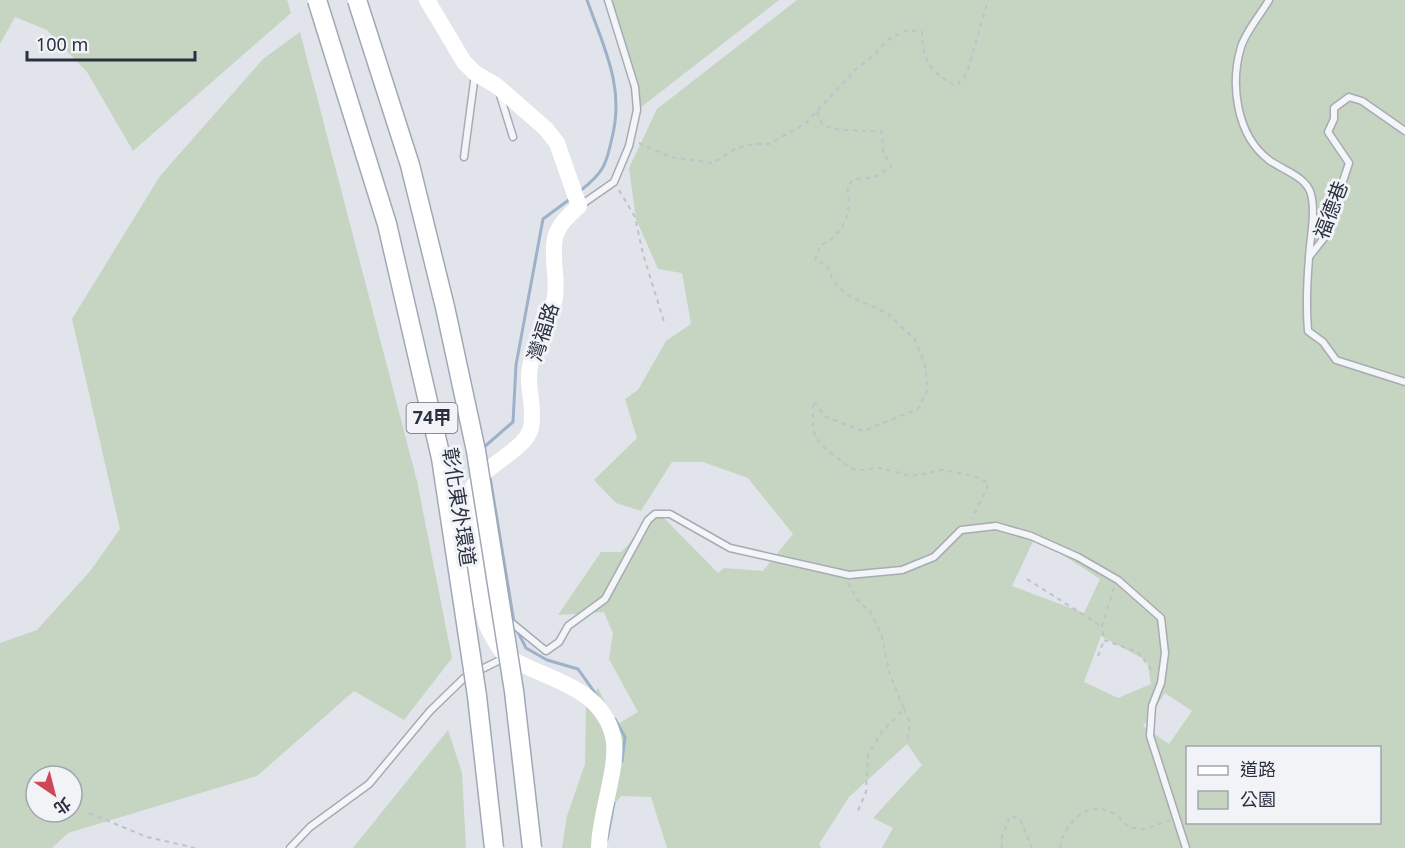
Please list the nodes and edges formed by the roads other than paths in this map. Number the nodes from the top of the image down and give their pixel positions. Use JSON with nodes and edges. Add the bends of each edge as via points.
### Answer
{"nodes":[{"id":1,"x":317,"y":0,"type":"edge"},
{"id":2,"x":330,"y":0,"type":"edge"},
{"id":3,"x":347,"y":0,"type":"edge"},
{"id":4,"x":357,"y":0,"type":"edge"},
{"id":5,"x":427,"y":0,"type":"edge"},
{"id":6,"x":608,"y":0,"type":"edge"},
{"id":7,"x":1269,"y":0,"type":"edge"},
{"id":8,"x":475,"y":73,"type":"junction"},
{"id":9,"x":497,"y":86,"type":"junction"},
{"id":10,"x":1405,"y":131,"type":"edge"},
{"id":11,"x":513,"y":137,"type":"dead end"},
{"id":12,"x":464,"y":157,"type":"dead end"},
{"id":13,"x":579,"y":206,"type":"junction"},
{"id":14,"x":1309,"y":258,"type":"junction"},
{"id":15,"x":1405,"y":382,"type":"edge"},
{"id":16,"x":497,"y":462,"type":"junction"},
{"id":17,"x":498,"y":620,"type":"junction"},
{"id":18,"x":506,"y":656,"type":"junction"},
{"id":19,"x":290,"y":848,"type":"edge"},
{"id":20,"x":494,"y":848,"type":"edge"},
{"id":21,"x":506,"y":848,"type":"edge"},
{"id":22,"x":520,"y":848,"type":"edge"},
{"id":23,"x":532,"y":848,"type":"edge"},
{"id":24,"x":599,"y":848,"type":"edge"},
{"id":25,"x":1186,"y":848,"type":"edge"}],
"edges":[{"from":1,"to":20,"type":"main road","number":"74甲","bridge":true,"via":[[384,214],[441,458],[470,647]]},
{"from":2,"to":21,"type":"main road","name":"彰化東外環道","number":"74甲","via":[[385,172],[433,361],[482,644]]},
{"from":3,"to":22,"type":"main road","name":"彰化東外環道","number":"74甲","via":[[412,217],[466,453],[497,645]]},
{"from":4,"to":23,"type":"main road","number":"74甲","bridge":true,"via":[[410,165],[476,451],[514,690]]},
{"from":5,"to":8,"type":"street","via":[[464,62]]},
{"from":6,"to":13,"type":"lane","via":[[635,87],[638,110],[614,182]]},
{"from":7,"to":14,"type":"lane","via":[[1242,45],[1235,80],[1240,115],[1246,131],[1268,160],[1298,177],[1311,192]]},
{"from":8,"to":9,"type":"street"},
{"from":8,"to":12,"type":"lane"},
{"from":9,"to":11,"type":"lane"},
{"from":9,"to":13,"type":"street","via":[[557,143]]},
{"from":10,"to":14,"type":"lane","name":"福德巷","via":[[1362,101],[1348,97],[1334,108],[1328,132],[1349,163],[1324,238]]},
{"from":13,"to":16,"type":"street","name":"灣福路","via":[[565,219],[556,236],[555,296],[529,374],[533,408],[530,431]]},
{"from":14,"to":15,"type":"lane","via":[[1308,331],[1323,342],[1336,360]]},
{"from":16,"to":17,"type":"street","name":"灣福路","via":[[479,487],[478,496]]},
{"from":16,"to":18,"type":"street","name":"灣福路","via":[[470,493],[469,516],[487,627]]},
{"from":17,"to":18,"type":"street","name":"灣福路"},
{"from":17,"to":25,"type":"lane","via":[[510,619],[546,651],[559,642],[568,626],[605,599],[655,514],[670,514],[730,548],[849,575],[902,570],[934,557],[961,530],[996,526],[1013,530],[1078,557],[1118,580],[1161,618],[1165,653],[1161,683],[1152,706],[1150,736]]},
{"from":18,"to":19,"type":"lane","via":[[464,678],[430,711],[369,784],[310,827]]},
{"from":18,"to":24,"type":"street","via":[[574,686],[607,722],[613,737],[613,757]]}]}
